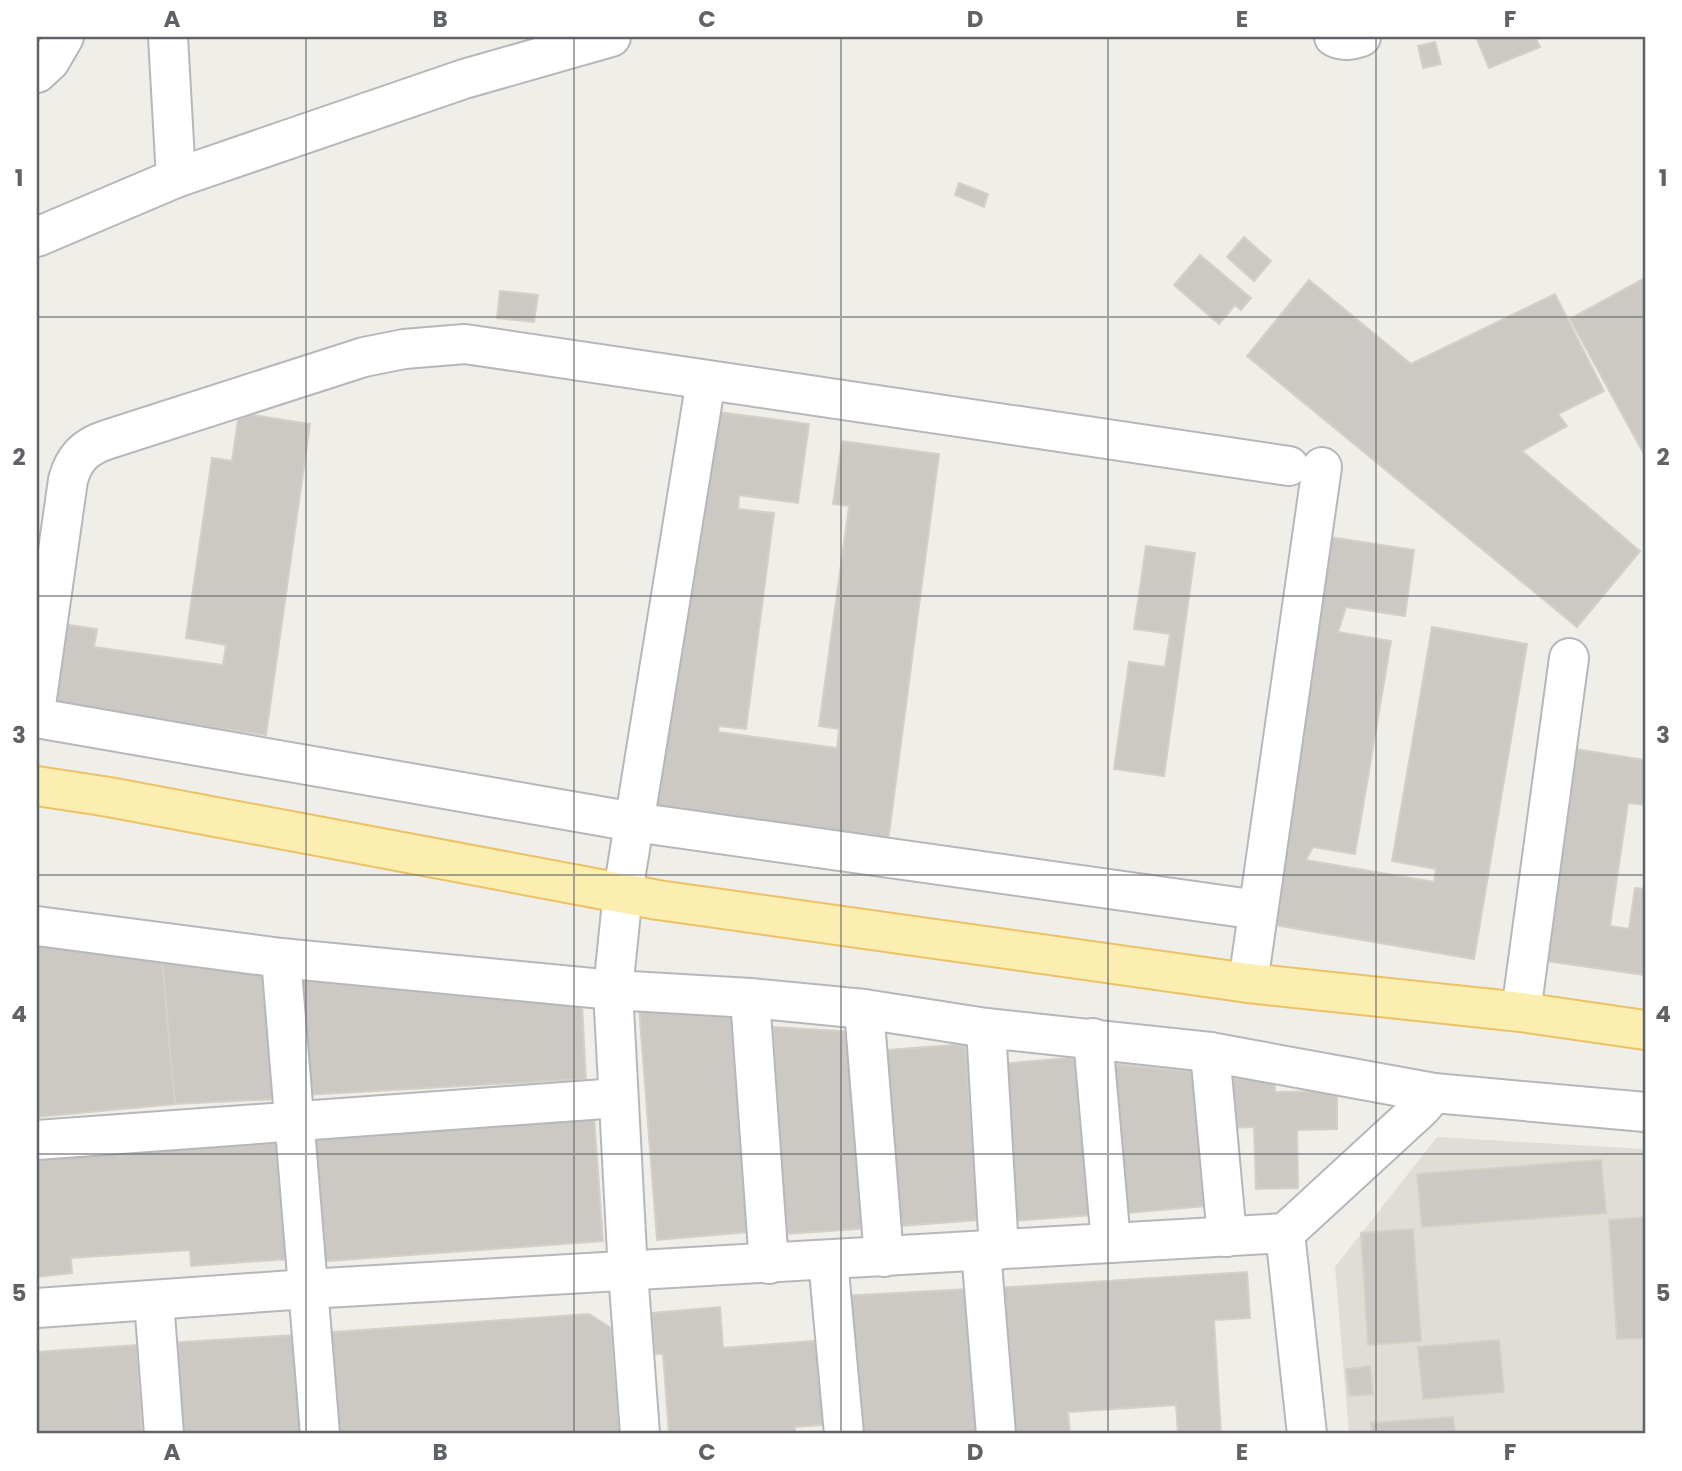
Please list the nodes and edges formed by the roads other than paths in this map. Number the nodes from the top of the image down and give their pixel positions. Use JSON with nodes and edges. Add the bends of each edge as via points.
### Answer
{"nodes":[{"id":1,"x":64,"y":37,"type":"edge"},
{"id":2,"x":168,"y":37,"type":"edge"},
{"id":3,"x":611,"y":37,"type":"edge"},
{"id":4,"x":1335,"y":37,"type":"edge"},
{"id":5,"x":1361,"y":37,"type":"edge"},
{"id":6,"x":37,"y":73,"type":"edge"},
{"id":7,"x":176,"y":178,"type":"junction"},
{"id":8,"x":37,"y":237,"type":"edge"},
{"id":9,"x":706,"y":380,"type":"junction"},
{"id":10,"x":1569,"y":658,"type":"dead end"},
{"id":11,"x":37,"y":698,"type":"edge"},
{"id":12,"x":37,"y":718,"type":"edge"},
{"id":13,"x":37,"y":786,"type":"edge"},
{"id":14,"x":634,"y":822,"type":"junction"},
{"id":15,"x":623,"y":892,"type":"junction"},
{"id":16,"x":1258,"y":910,"type":"junction"},
{"id":17,"x":37,"y":926,"type":"edge"},
{"id":18,"x":281,"y":958,"type":"junction"},
{"id":19,"x":1248,"y":983,"type":"junction"},
{"id":20,"x":613,"y":990,"type":"junction"},
{"id":21,"x":750,"y":998,"type":"junction"},
{"id":22,"x":864,"y":1009,"type":"junction"},
{"id":23,"x":1521,"y":1012,"type":"junction"},
{"id":24,"x":986,"y":1028,"type":"junction"},
{"id":25,"x":1645,"y":1030,"type":"edge"},
{"id":26,"x":1093,"y":1038,"type":"junction"},
{"id":27,"x":1210,"y":1052,"type":"junction"},
{"id":28,"x":1434,"y":1093,"type":"junction"},
{"id":29,"x":618,"y":1098,"type":"junction"},
{"id":30,"x":1645,"y":1112,"type":"edge"},
{"id":31,"x":293,"y":1123,"type":"junction"},
{"id":32,"x":37,"y":1140,"type":"edge"},
{"id":33,"x":1285,"y":1233,"type":"junction"},
{"id":34,"x":1227,"y":1237,"type":"junction"},
{"id":35,"x":1111,"y":1243,"type":"junction"},
{"id":36,"x":990,"y":1251,"type":"junction"},
{"id":37,"x":884,"y":1257,"type":"junction"},
{"id":38,"x":828,"y":1260,"type":"junction"},
{"id":39,"x":769,"y":1264,"type":"junction"},
{"id":40,"x":628,"y":1272,"type":"junction"},
{"id":41,"x":307,"y":1290,"type":"junction"},
{"id":42,"x":154,"y":1301,"type":"junction"},
{"id":43,"x":37,"y":1307,"type":"edge"},
{"id":44,"x":164,"y":1434,"type":"edge"},
{"id":45,"x":320,"y":1434,"type":"edge"},
{"id":46,"x":640,"y":1434,"type":"edge"},
{"id":47,"x":844,"y":1434,"type":"edge"},
{"id":48,"x":996,"y":1434,"type":"edge"},
{"id":49,"x":1307,"y":1434,"type":"edge"}],
"edges":[{"from":1,"to":6,"type":"street"},
{"from":2,"to":7,"type":"street"},
{"from":3,"to":7,"type":"street","via":[[464,79]]},
{"from":4,"to":5,"type":"street"},
{"from":7,"to":8,"type":"street"},
{"from":9,"to":11,"type":"street","via":[[465,344],[434,345],[364,357],[92,445],[80,453],[68,480]]},
{"from":9,"to":14,"type":"street"},
{"from":9,"to":16,"type":"street","via":[[1306,466]]},
{"from":10,"to":23,"type":"street"},
{"from":12,"to":14,"type":"street"},
{"from":13,"to":15,"type":"main road"},
{"from":14,"to":15,"type":"street"},
{"from":14,"to":16,"type":"street"},
{"from":15,"to":19,"type":"main road"},
{"from":15,"to":20,"type":"street"},
{"from":16,"to":19,"type":"street"},
{"from":17,"to":18,"type":"street"},
{"from":18,"to":20,"type":"street"},
{"from":18,"to":31,"type":"street"},
{"from":19,"to":23,"type":"main road"},
{"from":20,"to":21,"type":"street"},
{"from":20,"to":29,"type":"street"},
{"from":21,"to":22,"type":"street"},
{"from":21,"to":39,"type":"street"},
{"from":22,"to":24,"type":"street"},
{"from":22,"to":37,"type":"street"},
{"from":23,"to":25,"type":"main road"},
{"from":24,"to":26,"type":"street"},
{"from":24,"to":36,"type":"street"},
{"from":26,"to":27,"type":"street"},
{"from":26,"to":35,"type":"street"},
{"from":27,"to":28,"type":"street"},
{"from":27,"to":34,"type":"street"},
{"from":28,"to":30,"type":"street"},
{"from":28,"to":33,"type":"street"},
{"from":29,"to":31,"type":"street"},
{"from":29,"to":40,"type":"street"},
{"from":31,"to":32,"type":"street"},
{"from":31,"to":41,"type":"street"},
{"from":33,"to":34,"type":"street"},
{"from":33,"to":49,"type":"street"},
{"from":34,"to":35,"type":"street"},
{"from":35,"to":36,"type":"street"},
{"from":36,"to":37,"type":"street"},
{"from":36,"to":48,"type":"street"},
{"from":37,"to":38,"type":"street"},
{"from":38,"to":39,"type":"street"},
{"from":38,"to":47,"type":"street"},
{"from":39,"to":40,"type":"street"},
{"from":40,"to":41,"type":"street"},
{"from":40,"to":46,"type":"street"},
{"from":41,"to":42,"type":"street"},
{"from":41,"to":45,"type":"street"},
{"from":42,"to":43,"type":"street"},
{"from":42,"to":44,"type":"street"}]}
